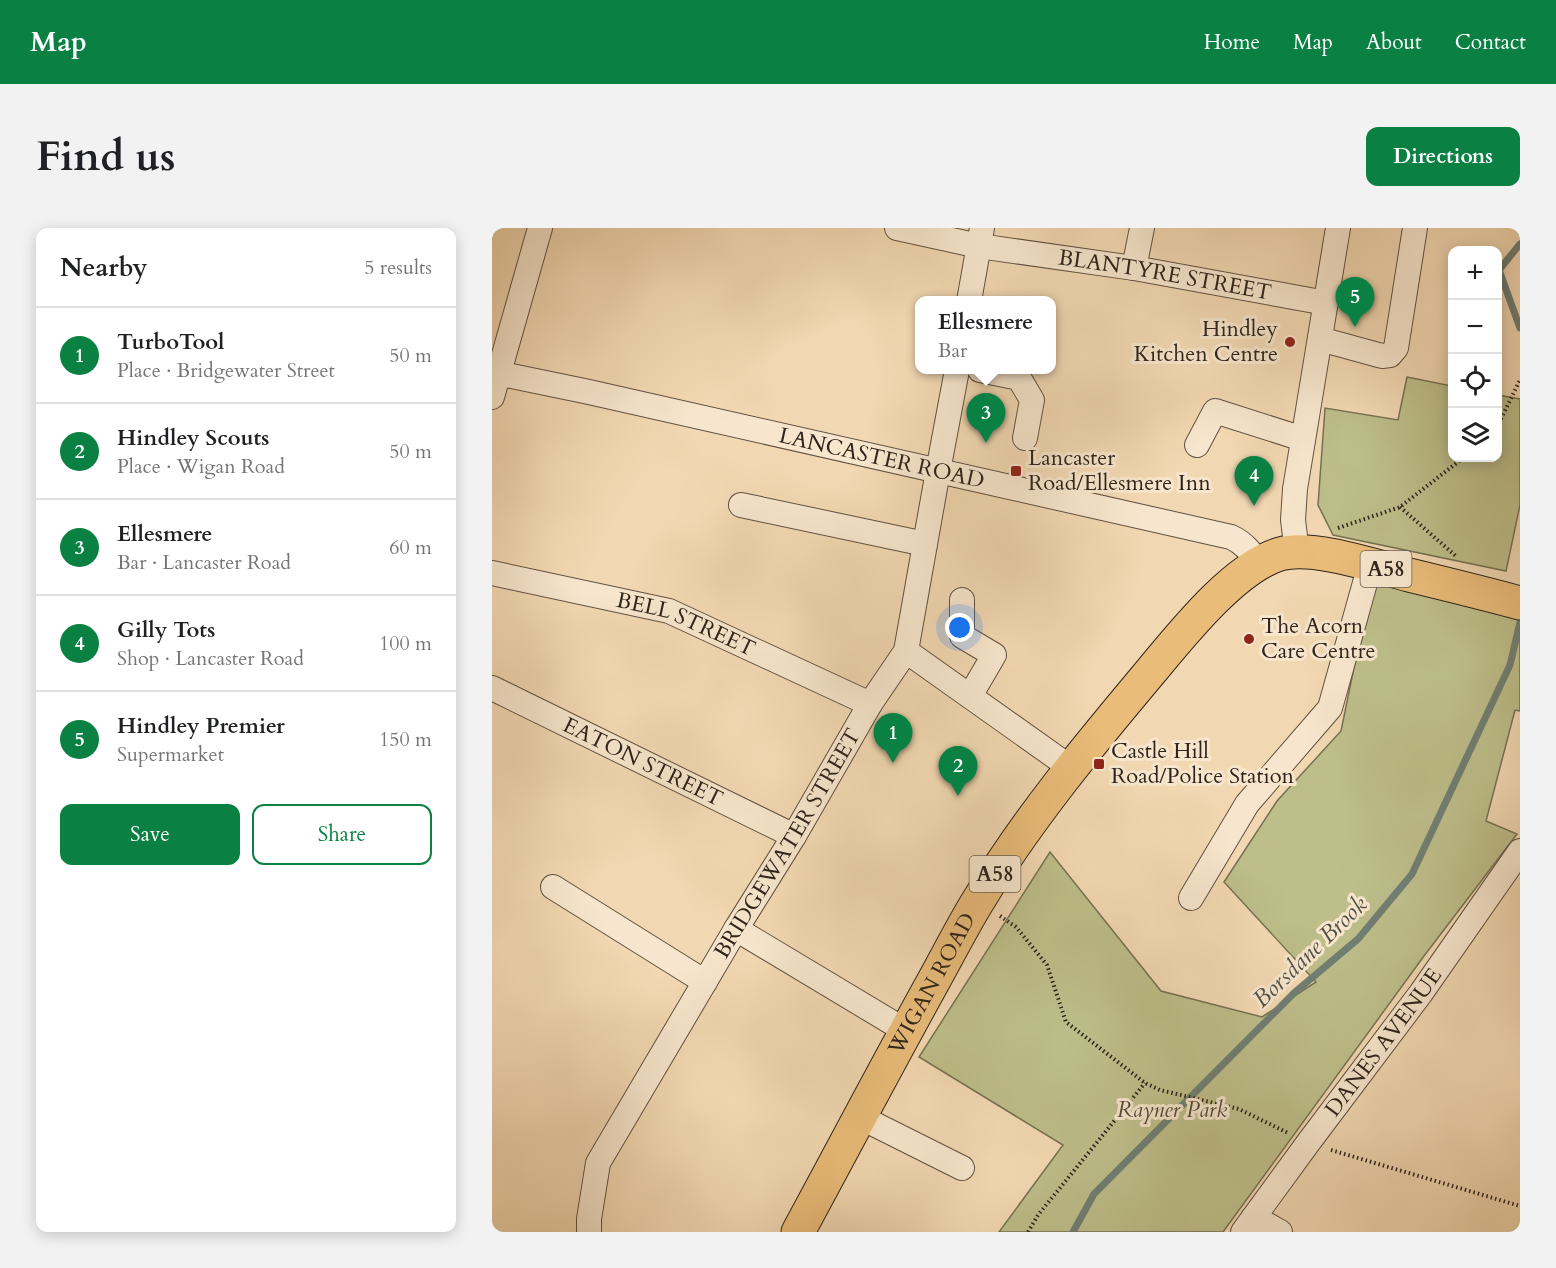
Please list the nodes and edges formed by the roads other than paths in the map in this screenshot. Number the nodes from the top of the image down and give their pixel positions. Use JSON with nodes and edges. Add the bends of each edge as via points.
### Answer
{"nodes":[{"id":1,"x":540,"y":228,"type":"edge"},
{"id":2,"x":897,"y":228,"type":"edge"},
{"id":3,"x":1142,"y":228,"type":"edge"},
{"id":4,"x":1338,"y":228,"type":"edge"},
{"id":5,"x":1415,"y":228,"type":"edge"},
{"id":6,"x":980,"y":237,"type":"edge"},
{"id":7,"x":1134,"y":268,"type":"junction"},
{"id":8,"x":970,"y":296,"type":"edge"},
{"id":9,"x":1326,"y":303,"type":"junction"},
{"id":10,"x":1320,"y":339,"type":"junction"},
{"id":11,"x":495,"y":373,"type":"edge"},
{"id":12,"x":956,"y":374,"type":"edge"},
{"id":13,"x":1002,"y":374,"type":"edge"},
{"id":14,"x":492,"y":397,"type":"edge"},
{"id":15,"x":1025,"y":438,"type":"dead end"},
{"id":16,"x":1303,"y":439,"type":"junction"},
{"id":17,"x":1197,"y":445,"type":"dead end"},
{"id":18,"x":938,"y":471,"type":"junction"},
{"id":19,"x":741,"y":505,"type":"dead end"},
{"id":20,"x":925,"y":544,"type":"junction"},
{"id":21,"x":1304,"y":552,"type":"junction"},
{"id":22,"x":1259,"y":564,"type":"junction"},
{"id":23,"x":1370,"y":565,"type":"junction"},
{"id":24,"x":492,"y":573,"type":"edge"},
{"id":25,"x":962,"y":600,"type":"dead end"},
{"id":26,"x":1517,"y":602,"type":"edge"},
{"id":27,"x":906,"y":651,"type":"junction"},
{"id":28,"x":492,"y":688,"type":"edge"},
{"id":29,"x":970,"y":696,"type":"junction"},
{"id":30,"x":870,"y":704,"type":"junction"},
{"id":31,"x":1071,"y":768,"type":"junction"},
{"id":32,"x":794,"y":836,"type":"junction"},
{"id":33,"x":1520,"y":851,"type":"edge"},
{"id":34,"x":553,"y":887,"type":"dead end"},
{"id":35,"x":1191,"y":898,"type":"dead end"},
{"id":36,"x":735,"y":929,"type":"junction"},
{"id":37,"x":705,"y":982,"type":"junction"},
{"id":38,"x":906,"y":1031,"type":"junction"},
{"id":39,"x":860,"y":1117,"type":"junction"},
{"id":40,"x":962,"y":1168,"type":"dead end"},
{"id":41,"x":1249,"y":1224,"type":"edge"},
{"id":42,"x":589,"y":1232,"type":"edge"},
{"id":43,"x":798,"y":1232,"type":"edge"},
{"id":44,"x":1280,"y":1232,"type":"edge"}],
"edges":[{"from":1,"to":11,"type":"street"},
{"from":2,"to":6,"type":"street","name":"BLANTYRE STREET"},
{"from":3,"to":7,"type":"street"},
{"from":4,"to":9,"type":"street"},
{"from":5,"to":10,"type":"street","via":[[1396,348],[1390,355],[1382,356]]},
{"from":6,"to":7,"type":"street","name":"BLANTYRE STREET"},
{"from":6,"to":8,"type":"street"},
{"from":7,"to":9,"type":"street","name":"BLANTYRE STREET"},
{"from":9,"to":10,"type":"street"},
{"from":10,"to":16,"type":"street"},
{"from":11,"to":14,"type":"street"},
{"from":11,"to":18,"type":"street","name":"LANCASTER ROAD"},
{"from":12,"to":18,"type":"street","name":"BRIDGEWATER STREET"},
{"from":13,"to":15,"type":"street","via":[[1019,378],[1032,400]]},
{"from":16,"to":17,"type":"street","via":[[1215,411]]},
{"from":16,"to":21,"type":"street","via":[[1293,520]]},
{"from":18,"to":20,"type":"street","name":"BRIDGEWATER STREET"},
{"from":18,"to":22,"type":"street","name":"LANCASTER ROAD","via":[[1231,537],[1245,545]]},
{"from":19,"to":20,"type":"street"},
{"from":20,"to":27,"type":"street","name":"BRIDGEWATER STREET"},
{"from":21,"to":22,"type":"highway","number":"A58","via":[[1283,553]]},
{"from":21,"to":23,"type":"highway","number":"A58"},
{"from":22,"to":31,"type":"highway","name":"WIGAN ROAD","number":"A58","via":[[1236,580],[1197,618]]},
{"from":23,"to":26,"type":"highway","number":"A58"},
{"from":23,"to":35,"type":"street","via":[[1330,708],[1246,804]]},
{"from":24,"to":30,"type":"street","name":"BELL STREET","via":[[669,612]]},
{"from":25,"to":29,"type":"street","via":[[962,636],[994,655]]},
{"from":27,"to":29,"type":"street"},
{"from":27,"to":30,"type":"street","name":"BRIDGEWATER STREET"},
{"from":28,"to":32,"type":"street","name":"EATON STREET"},
{"from":29,"to":31,"type":"street"},
{"from":30,"to":32,"type":"street","name":"BRIDGEWATER STREET"},
{"from":31,"to":38,"type":"highway","name":"WIGAN ROAD","number":"A58","via":[[978,900]]},
{"from":32,"to":36,"type":"street","name":"BRIDGEWATER STREET"},
{"from":33,"to":41,"type":"street","name":"DANES AVENUE","via":[[1421,993]]},
{"from":34,"to":37,"type":"street"},
{"from":36,"to":37,"type":"street","name":"BRIDGEWATER STREET"},
{"from":36,"to":38,"type":"street"},
{"from":37,"to":42,"type":"street","name":"BRIDGEWATER STREET","via":[[598,1163]]},
{"from":38,"to":39,"type":"highway","name":"WIGAN ROAD","number":"A58"},
{"from":39,"to":40,"type":"street"},
{"from":39,"to":43,"type":"highway","name":"WIGAN ROAD","number":"A58"},
{"from":41,"to":44,"type":"street"}]}
